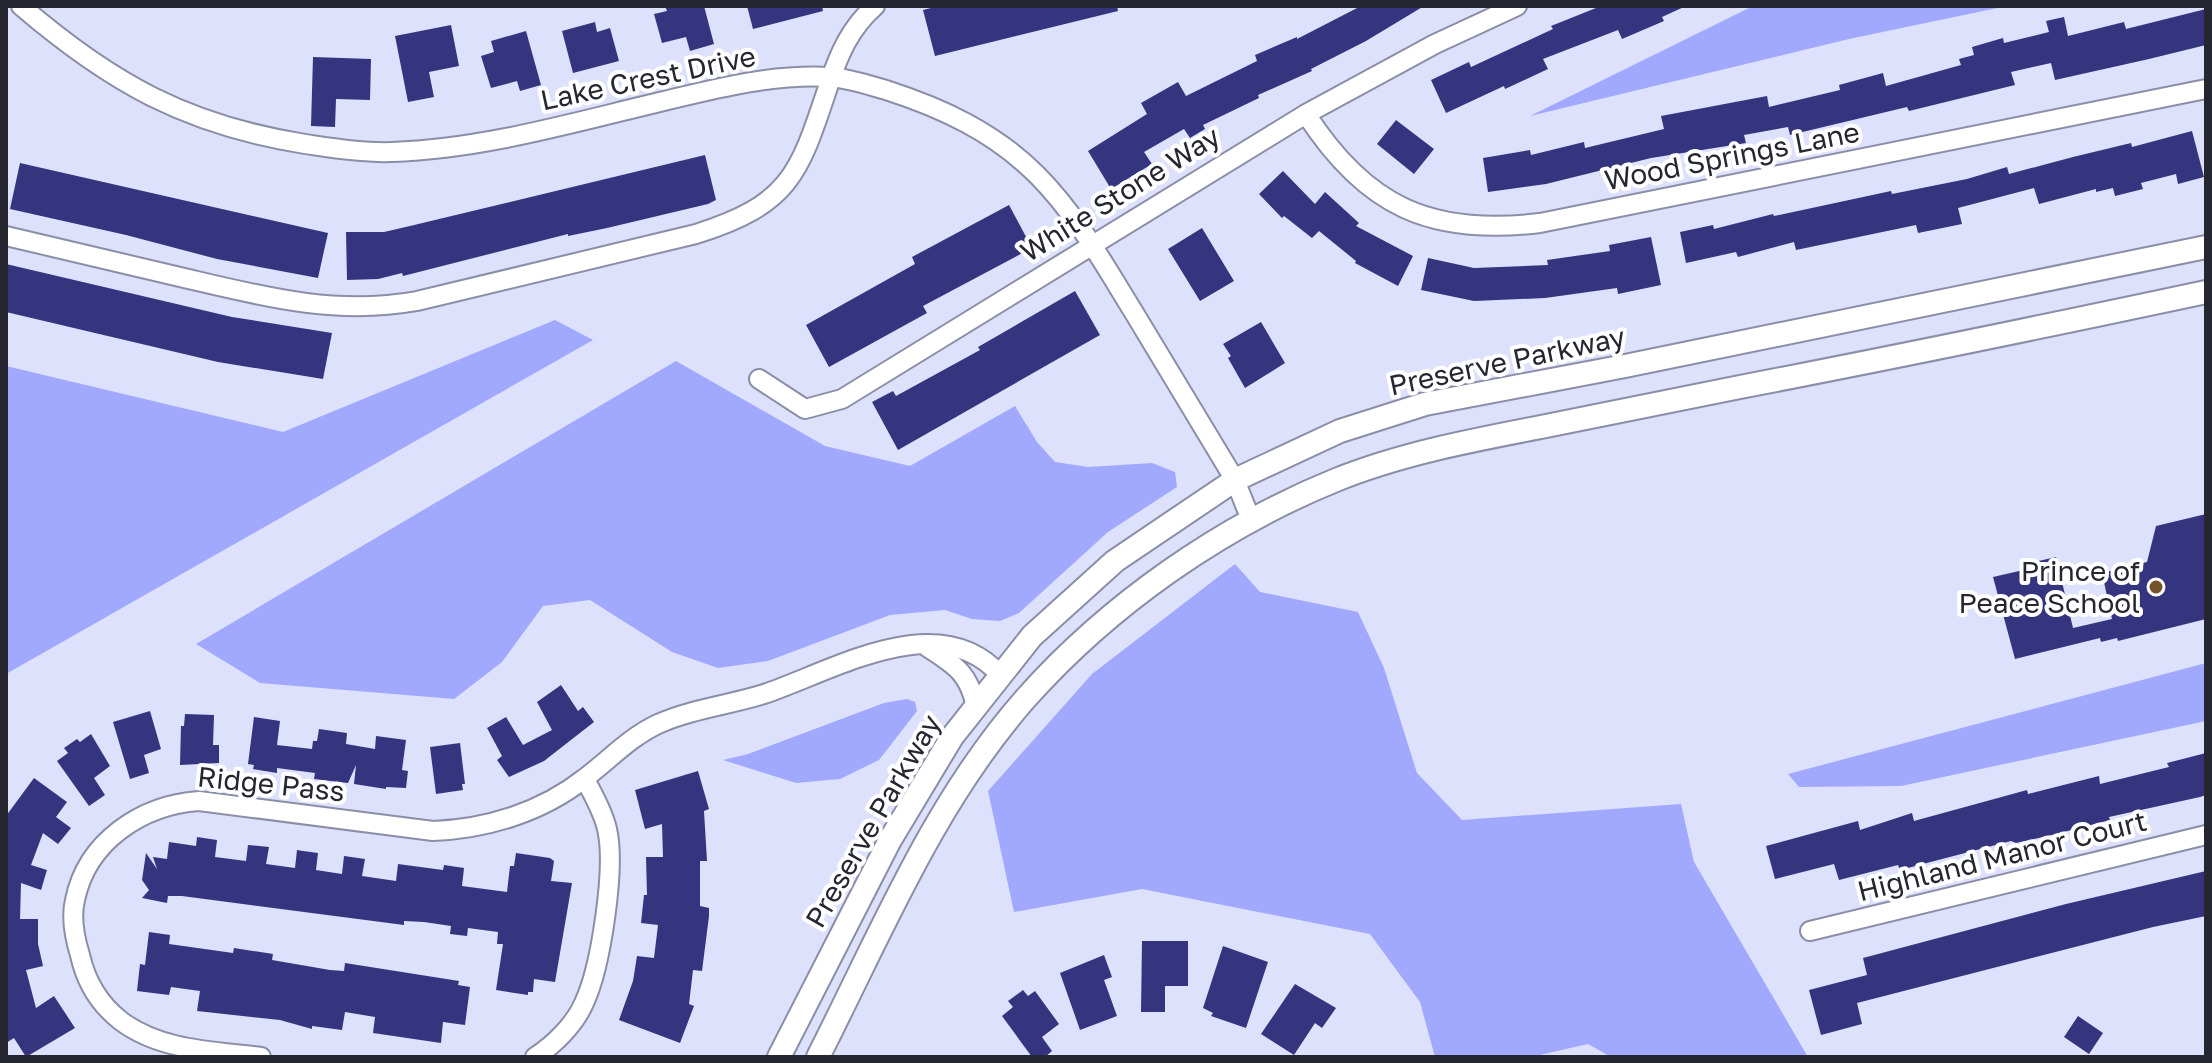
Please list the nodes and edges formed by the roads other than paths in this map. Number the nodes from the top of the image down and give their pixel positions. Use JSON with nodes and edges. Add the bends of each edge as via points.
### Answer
{"nodes":[{"id":1,"x":21,"y":6,"type":"edge"},
{"id":2,"x":875,"y":6,"type":"edge"},
{"id":3,"x":1517,"y":6,"type":"edge"},
{"id":4,"x":832,"y":77,"type":"junction"},
{"id":5,"x":2206,"y":89,"type":"edge"},
{"id":6,"x":1306,"y":114,"type":"junction"},
{"id":7,"x":6,"y":236,"type":"edge"},
{"id":8,"x":1092,"y":245,"type":"junction"},
{"id":9,"x":2206,"y":247,"type":"edge"},
{"id":10,"x":2206,"y":292,"type":"edge"},
{"id":11,"x":759,"y":379,"type":"dead end"},
{"id":12,"x":1235,"y":480,"type":"junction"},
{"id":13,"x":1251,"y":520,"type":"junction"},
{"id":14,"x":921,"y":643,"type":"junction"},
{"id":15,"x":1001,"y":676,"type":"junction"},
{"id":16,"x":976,"y":707,"type":"junction"},
{"id":17,"x":585,"y":779,"type":"junction"},
{"id":18,"x":2206,"y":835,"type":"edge"},
{"id":19,"x":1810,"y":931,"type":"dead end"},
{"id":20,"x":261,"y":1057,"type":"edge"},
{"id":21,"x":535,"y":1057,"type":"edge"},
{"id":22,"x":779,"y":1057,"type":"edge"},
{"id":23,"x":818,"y":1057,"type":"edge"}],
"edges":[{"from":1,"to":4,"type":"street","name":"Lake Crest Drive","via":[[90,62],[168,104],[230,129],[340,149],[391,152],[467,144],[729,85]]},
{"from":2,"to":4,"type":"street","via":[[851,31]]},
{"from":3,"to":6,"type":"street","name":"White Stone Way"},
{"from":4,"to":7,"type":"street","via":[[809,145],[793,174],[762,207],[696,234],[417,301],[384,307],[302,304]]},
{"from":4,"to":8,"type":"street","name":"Lake Crest Drive","via":[[959,117],[1036,173]]},
{"from":5,"to":6,"type":"street","name":"Wood Springs Lane","via":[[1503,227],[1449,223],[1392,203],[1342,163]]},
{"from":6,"to":8,"type":"street","name":"White Stone Way"},
{"from":8,"to":11,"type":"street","name":"White Stone Way","via":[[842,399],[805,409]]},
{"from":8,"to":12,"type":"street","name":"Lake Crest Drive"},
{"from":9,"to":12,"type":"street","name":"Preserve Parkway","via":[[1425,404],[1340,431]]},
{"from":10,"to":13,"type":"street","name":"Preserve Parkway","via":[[1458,443],[1337,479]]},
{"from":12,"to":13,"type":"street","name":"Lake Crest Drive"},
{"from":12,"to":15,"type":"street","name":"Preserve Parkway","via":[[1115,561],[1032,636]]},
{"from":13,"to":23,"type":"street","name":"Preserve Parkway","via":[[1147,588],[1027,698],[928,839]]},
{"from":14,"to":15,"type":"street","name":"Ridge Pass","via":[[973,653]]},
{"from":14,"to":16,"type":"street","via":[[957,666],[972,686]]},
{"from":14,"to":17,"type":"street","name":"Ridge Pass","via":[[878,651],[784,687],[659,723]]},
{"from":15,"to":16,"type":"street","name":"Preserve Parkway"},
{"from":16,"to":22,"type":"street","name":"Preserve Parkway","via":[[890,840]]},
{"from":17,"to":20,"type":"street","name":"Ridge Pass","via":[[519,814],[446,830],[199,801],[167,806],[120,828],[90,863],[74,902],[77,944],[92,990],[106,1009],[148,1037]]},
{"from":17,"to":21,"type":"street","via":[[603,814],[610,845],[597,965],[574,1019]]},
{"from":18,"to":19,"type":"street","name":"Highland Manor Court"}]}
